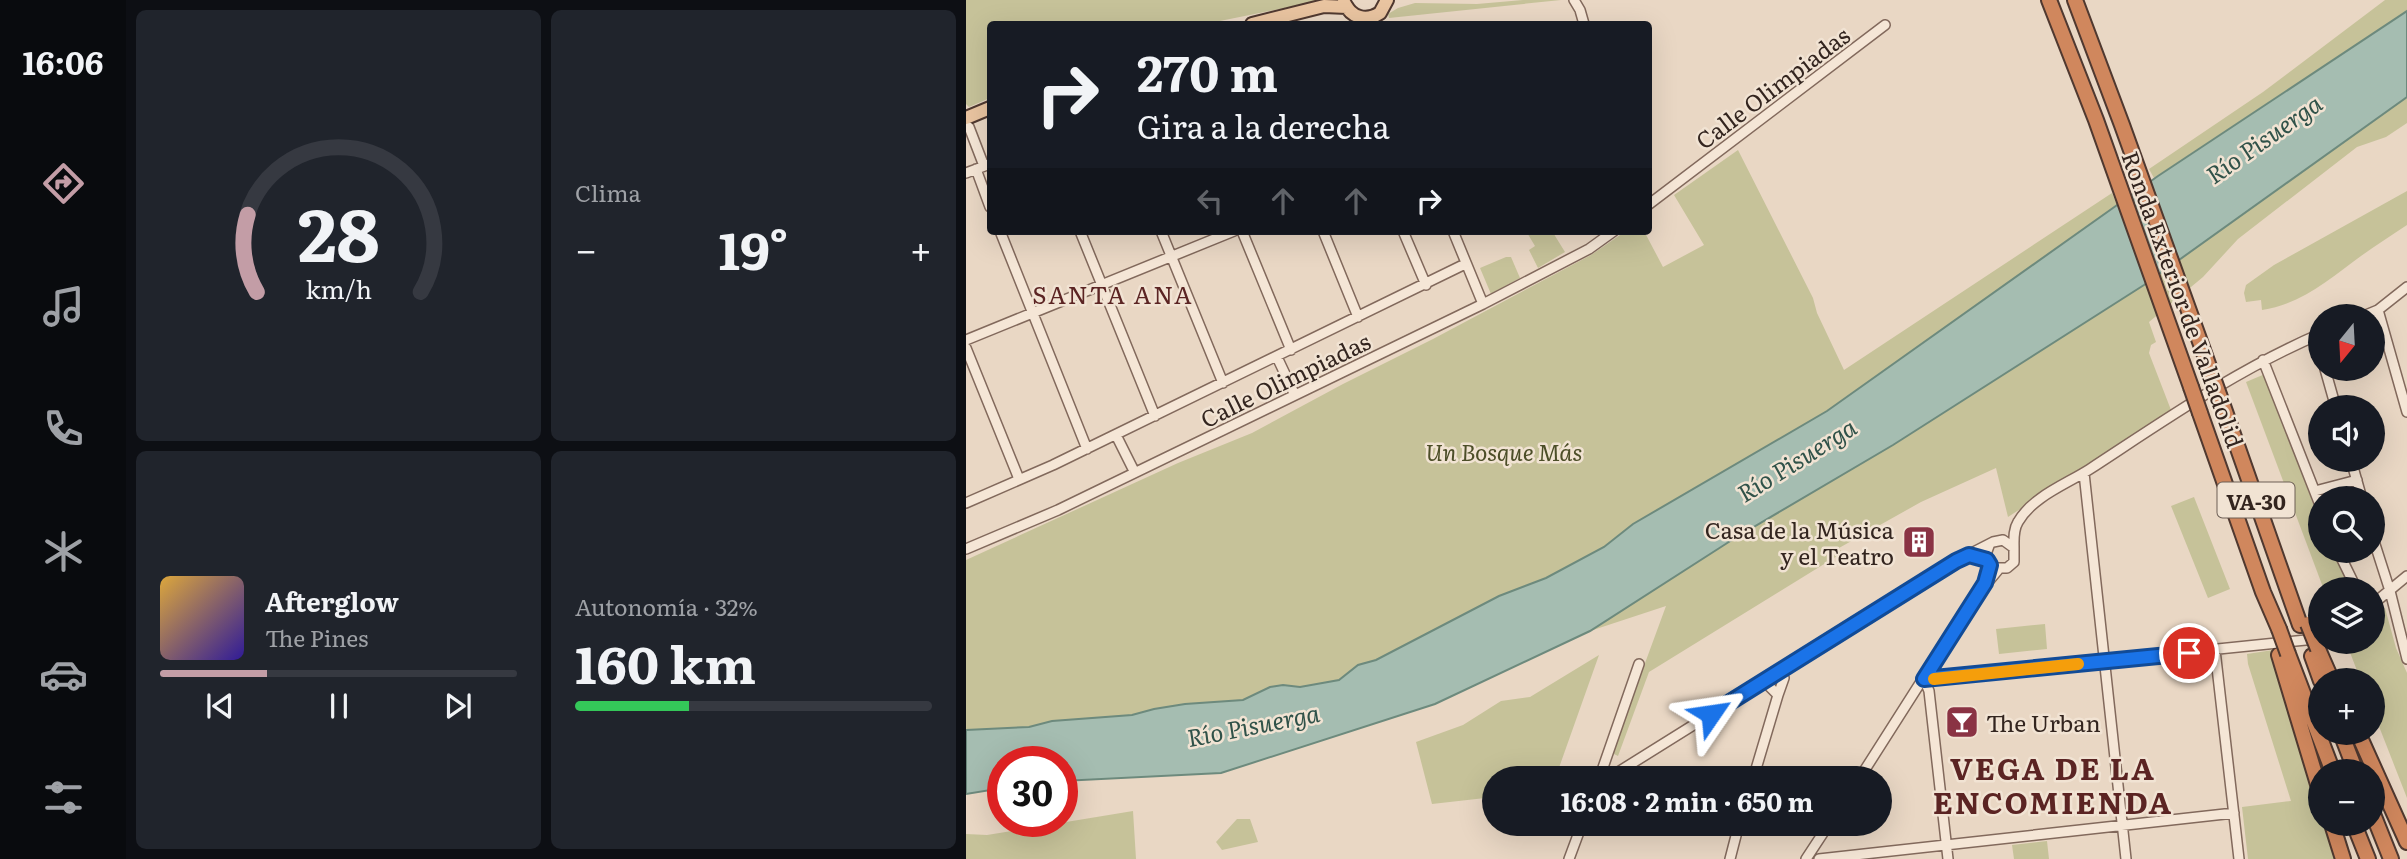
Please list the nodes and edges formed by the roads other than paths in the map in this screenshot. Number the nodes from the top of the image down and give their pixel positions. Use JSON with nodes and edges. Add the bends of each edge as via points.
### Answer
{"nodes":[{"id":1,"x":1574,"y":0,"type":"edge"},
{"id":2,"x":2049,"y":0,"type":"edge"},
{"id":3,"x":2075,"y":0,"type":"edge"},
{"id":4,"x":1390,"y":2,"type":"edge"},
{"id":5,"x":1329,"y":3,"type":"edge"},
{"id":6,"x":1345,"y":4,"type":"edge"},
{"id":7,"x":1581,"y":5,"type":"edge"},
{"id":8,"x":1263,"y":21,"type":"edge"},
{"id":9,"x":1368,"y":21,"type":"edge"},
{"id":10,"x":1885,"y":25,"type":"dead end"},
{"id":11,"x":987,"y":110,"type":"edge"},
{"id":12,"x":967,"y":122,"type":"edge"},
{"id":13,"x":979,"y":168,"type":"edge"},
{"id":14,"x":987,"y":196,"type":"edge"},
{"id":15,"x":1652,"y":202,"type":"edge"},
{"id":16,"x":1002,"y":235,"type":"edge"},
{"id":17,"x":1082,"y":235,"type":"edge"},
{"id":18,"x":1163,"y":235,"type":"edge"},
{"id":19,"x":1224,"y":235,"type":"edge"},
{"id":20,"x":1244,"y":235,"type":"edge"},
{"id":21,"x":1326,"y":235,"type":"edge"},
{"id":22,"x":1405,"y":235,"type":"edge"},
{"id":23,"x":1454,"y":235,"type":"edge"},
{"id":24,"x":1608,"y":235,"type":"edge"},
{"id":25,"x":1171,"y":256,"type":"junction"},
{"id":26,"x":1461,"y":266,"type":"dead end"},
{"id":27,"x":1102,"y":285,"type":"junction"},
{"id":28,"x":1426,"y":285,"type":"junction"},
{"id":29,"x":2407,"y":287,"type":"edge"},
{"id":30,"x":1483,"y":304,"type":"junction"},
{"id":31,"x":2385,"y":304,"type":"edge"},
{"id":32,"x":1033,"y":313,"type":"junction"},
{"id":33,"x":1358,"y":317,"type":"junction"},
{"id":34,"x":2385,"y":332,"type":"edge"},
{"id":35,"x":966,"y":340,"type":"edge"},
{"id":36,"x":2308,"y":340,"type":"edge"},
{"id":37,"x":966,"y":348,"type":"edge"},
{"id":38,"x":1291,"y":351,"type":"junction"},
{"id":39,"x":1278,"y":357,"type":"junction"},
{"id":40,"x":2263,"y":360,"type":"junction"},
{"id":41,"x":1223,"y":383,"type":"junction"},
{"id":42,"x":1293,"y":391,"type":"dead end"},
{"id":43,"x":2405,"y":393,"type":"edge"},
{"id":44,"x":2407,"y":412,"type":"edge"},
{"id":45,"x":1155,"y":416,"type":"junction"},
{"id":46,"x":1116,"y":435,"type":"junction"},
{"id":47,"x":1087,"y":449,"type":"junction"},
{"id":48,"x":1133,"y":469,"type":"dead end"},
{"id":49,"x":2355,"y":472,"type":"edge"},
{"id":50,"x":2084,"y":473,"type":"junction"},
{"id":51,"x":1020,"y":479,"type":"junction"},
{"id":52,"x":2357,"y":480,"type":"junction"},
{"id":53,"x":2313,"y":486,"type":"edge"},
{"id":54,"x":2334,"y":486,"type":"edge"},
{"id":55,"x":2359,"y":486,"type":"edge"},
{"id":56,"x":966,"y":503,"type":"edge"},
{"id":57,"x":2014,"y":530,"type":"junction"},
{"id":58,"x":2003,"y":540,"type":"junction"},
{"id":59,"x":1989,"y":546,"type":"junction"},
{"id":60,"x":2014,"y":548,"type":"junction"},
{"id":61,"x":966,"y":549,"type":"edge"},
{"id":62,"x":1969,"y":555,"type":"junction"},
{"id":63,"x":2381,"y":563,"type":"edge"},
{"id":64,"x":1992,"y":565,"type":"junction"},
{"id":65,"x":2407,"y":576,"type":"edge"},
{"id":66,"x":2390,"y":591,"type":"junction"},
{"id":67,"x":2385,"y":595,"type":"edge"},
{"id":68,"x":2308,"y":632,"type":"edge"},
{"id":69,"x":2308,"y":640,"type":"edge"},
{"id":70,"x":2215,"y":650,"type":"junction"},
{"id":71,"x":2284,"y":654,"type":"junction"},
{"id":72,"x":2407,"y":659,"type":"edge"},
{"id":73,"x":2104,"y":661,"type":"junction"},
{"id":74,"x":1639,"y":664,"type":"dead end"},
{"id":75,"x":1780,"y":670,"type":"junction"},
{"id":76,"x":1924,"y":679,"type":"junction"},
{"id":77,"x":1764,"y":681,"type":"junction"},
{"id":78,"x":1778,"y":695,"type":"junction"},
{"id":79,"x":2363,"y":745,"type":"edge"},
{"id":80,"x":2312,"y":759,"type":"edge"},
{"id":81,"x":2328,"y":759,"type":"edge"},
{"id":82,"x":1604,"y":766,"type":"edge"},
{"id":83,"x":1628,"y":766,"type":"edge"},
{"id":84,"x":1757,"y":766,"type":"edge"},
{"id":85,"x":1867,"y":766,"type":"edge"},
{"id":86,"x":2234,"y":813,"type":"junction"},
{"id":87,"x":2122,"y":824,"type":"junction"},
{"id":88,"x":1578,"y":836,"type":"edge"},
{"id":89,"x":1736,"y":836,"type":"edge"},
{"id":90,"x":1821,"y":836,"type":"edge"},
{"id":91,"x":2336,"y":836,"type":"edge"},
{"id":92,"x":2359,"y":836,"type":"edge"},
{"id":93,"x":2382,"y":836,"type":"edge"},
{"id":94,"x":2407,"y":842,"type":"edge"},
{"id":95,"x":1946,"y":845,"type":"junction"},
{"id":96,"x":1852,"y":857,"type":"edge"},
{"id":97,"x":1569,"y":859,"type":"edge"},
{"id":98,"x":1730,"y":859,"type":"edge"},
{"id":99,"x":1806,"y":859,"type":"edge"},
{"id":100,"x":1819,"y":859,"type":"edge"},
{"id":101,"x":1948,"y":859,"type":"edge"},
{"id":102,"x":2126,"y":859,"type":"edge"},
{"id":103,"x":2239,"y":859,"type":"edge"},
{"id":104,"x":2343,"y":859,"type":"edge"},
{"id":105,"x":2368,"y":859,"type":"edge"},
{"id":106,"x":2391,"y":859,"type":"edge"}],
"edges":[{"from":1,"to":7,"type":"street"},
{"from":2,"to":71,"type":"highway","name":"Ronda Exterior de Valladolid","number":"VA-30","bridge":true,"via":[[2104,142]]},
{"from":3,"to":68,"type":"highway","name":"Ronda Exterior de Valladolid","number":"VA-30","bridge":true,"via":[[2292,599]]},
{"from":4,"to":9,"type":"main road"},
{"from":5,"to":6,"type":"main road"},
{"from":5,"to":8,"type":"main road"},
{"from":6,"to":9,"type":"main road"},
{"from":10,"to":15,"type":"street","name":"Calle Olimpiadas"},
{"from":11,"to":12,"type":"main road"},
{"from":12,"to":13,"type":"street"},
{"from":13,"to":14,"type":"street"},
{"from":16,"to":32,"type":"street"},
{"from":17,"to":27,"type":"street"},
{"from":18,"to":25,"type":"street"},
{"from":19,"to":25,"type":"street"},
{"from":20,"to":38,"type":"street"},
{"from":21,"to":33,"type":"street"},
{"from":22,"to":28,"type":"street"},
{"from":23,"to":30,"type":"street"},
{"from":24,"to":30,"type":"street","name":"Calle Olimpiadas"},
{"from":25,"to":27,"type":"street"},
{"from":25,"to":41,"type":"street"},
{"from":26,"to":28,"type":"street"},
{"from":27,"to":32,"type":"street"},
{"from":27,"to":45,"type":"street"},
{"from":28,"to":33,"type":"street"},
{"from":29,"to":31,"type":"street"},
{"from":30,"to":61,"type":"street","name":"Calle Olimpiadas","via":[[1058,510]]},
{"from":32,"to":35,"type":"street"},
{"from":32,"to":47,"type":"street"},
{"from":33,"to":38,"type":"street"},
{"from":34,"to":43,"type":"street"},
{"from":36,"to":40,"type":"street"},
{"from":37,"to":51,"type":"street"},
{"from":38,"to":39,"type":"street"},
{"from":39,"to":41,"type":"street"},
{"from":39,"to":42,"type":"street"},
{"from":40,"to":50,"type":"street"},
{"from":40,"to":53,"type":"street"},
{"from":41,"to":45,"type":"street"},
{"from":43,"to":44,"type":"street"},
{"from":45,"to":46,"type":"street"},
{"from":46,"to":47,"type":"street"},
{"from":46,"to":48,"type":"street"},
{"from":47,"to":51,"type":"street"},
{"from":49,"to":52,"type":"street"},
{"from":50,"to":57,"type":"street","via":[[2029,509]]},
{"from":50,"to":73,"type":"street"},
{"from":51,"to":56,"type":"street"},
{"from":52,"to":54,"type":"street"},
{"from":52,"to":55,"type":"street"},
{"from":57,"to":58,"type":"street"},
{"from":57,"to":60,"type":"street"},
{"from":58,"to":59,"type":"street"},
{"from":58,"to":60,"type":"street"},
{"from":59,"to":62,"type":"street"},
{"from":59,"to":64,"type":"street","via":[[1986,553]]},
{"from":60,"to":64,"type":"street","via":[[2014,562],[2007,568]]},
{"from":62,"to":64,"type":"street"},
{"from":62,"to":75,"type":"street"},
{"from":63,"to":66,"type":"street"},
{"from":64,"to":76,"type":"street"},
{"from":65,"to":66,"type":"street"},
{"from":66,"to":67,"type":"street"},
{"from":66,"to":72,"type":"street"},
{"from":69,"to":70,"type":"street"},
{"from":70,"to":73,"type":"street"},
{"from":70,"to":86,"type":"street"},
{"from":71,"to":80,"type":"highway"},
{"from":71,"to":81,"type":"highway","name":"Ronda Exterior de Valladolid","number":"VA-30"},
{"from":73,"to":76,"type":"street"},
{"from":73,"to":87,"type":"street"},
{"from":74,"to":82,"type":"street"},
{"from":75,"to":77,"type":"street"},
{"from":75,"to":78,"type":"street","via":[[1784,678]]},
{"from":76,"to":85,"type":"street"},
{"from":76,"to":95,"type":"street","via":[[1930,691]]},
{"from":77,"to":78,"type":"street"},
{"from":77,"to":83,"type":"street"},
{"from":78,"to":84,"type":"street"},
{"from":79,"to":94,"type":"highway"},
{"from":86,"to":87,"type":"street"},
{"from":86,"to":103,"type":"street"},
{"from":87,"to":95,"type":"street"},
{"from":87,"to":102,"type":"street"},
{"from":88,"to":97,"type":"street"},
{"from":89,"to":98,"type":"street"},
{"from":90,"to":99,"type":"street"},
{"from":91,"to":104,"type":"highway"},
{"from":92,"to":105,"type":"highway"},
{"from":93,"to":106,"type":"highway"},
{"from":95,"to":96,"type":"street"},
{"from":95,"to":101,"type":"street"},
{"from":96,"to":100,"type":"street"}]}
